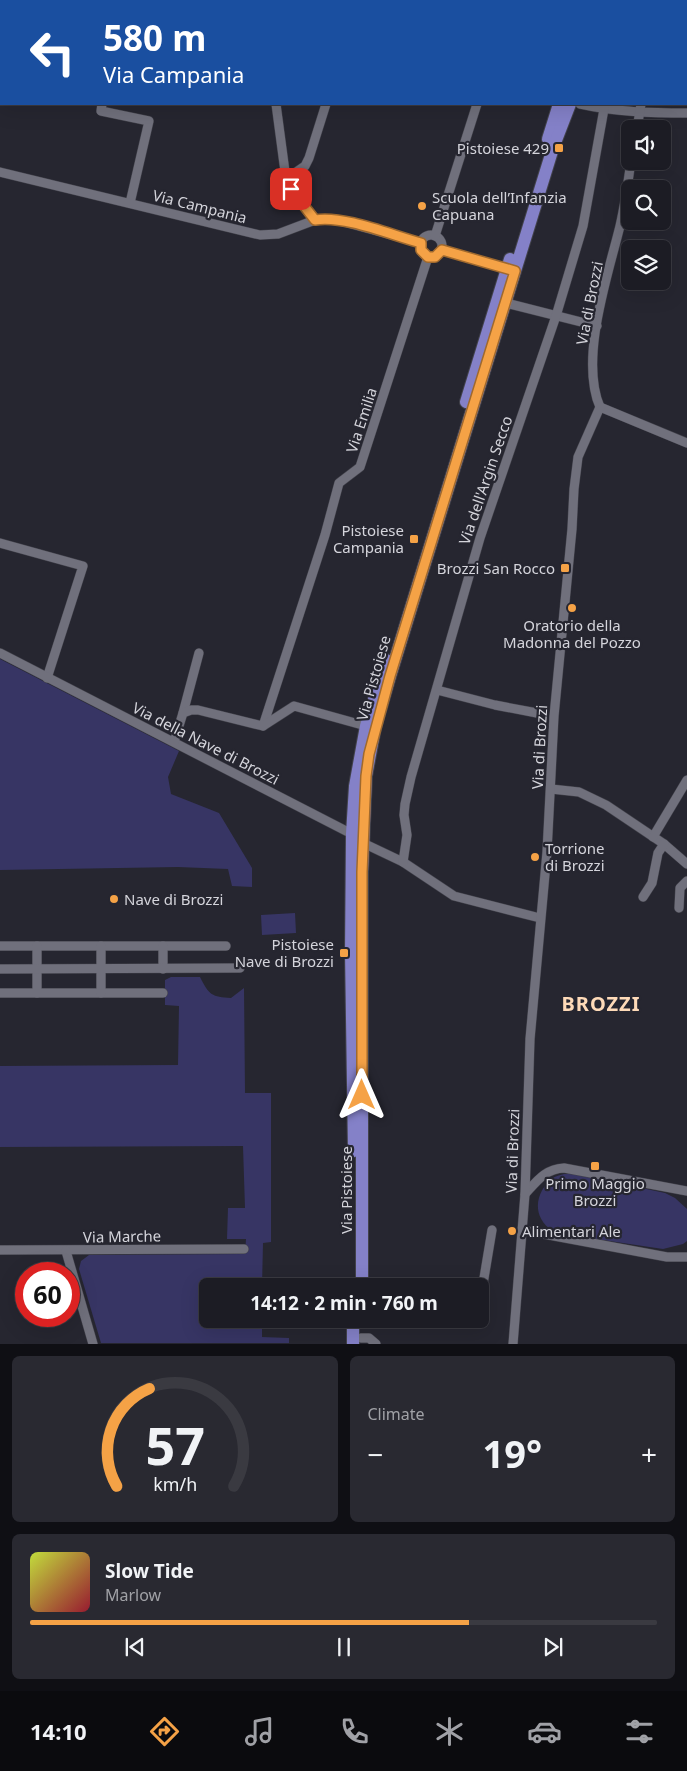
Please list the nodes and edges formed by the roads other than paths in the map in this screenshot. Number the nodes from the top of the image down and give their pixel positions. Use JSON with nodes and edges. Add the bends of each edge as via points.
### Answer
{"nodes":[{"id":1,"x":102,"y":105,"type":"edge"},
{"id":2,"x":276,"y":105,"type":"edge"},
{"id":3,"x":326,"y":105,"type":"edge"},
{"id":4,"x":477,"y":105,"type":"edge"},
{"id":5,"x":559,"y":105,"type":"edge"},
{"id":6,"x":570,"y":105,"type":"edge"},
{"id":7,"x":585,"y":105,"type":"edge"},
{"id":8,"x":640,"y":108,"type":"edge"},
{"id":9,"x":604,"y":109,"type":"junction"},
{"id":10,"x":687,"y":112,"type":"edge"},
{"id":11,"x":629,"y":170,"type":"edge"},
{"id":12,"x":0,"y":172,"type":"edge"},
{"id":13,"x":286,"y":179,"type":"junction"},
{"id":14,"x":130,"y":203,"type":"junction"},
{"id":15,"x":315,"y":220,"type":"junction"},
{"id":16,"x":435,"y":236,"type":"junction"},
{"id":17,"x":421,"y":243,"type":"junction"},
{"id":18,"x":442,"y":250,"type":"junction"},
{"id":19,"x":428,"y":257,"type":"junction"},
{"id":20,"x":510,"y":270,"type":"junction"},
{"id":21,"x":506,"y":303,"type":"junction"},
{"id":22,"x":556,"y":316,"type":"junction"},
{"id":23,"x":597,"y":326,"type":"junction"},
{"id":24,"x":600,"y":407,"type":"junction"},
{"id":25,"x":687,"y":443,"type":"edge"},
{"id":26,"x":0,"y":543,"type":"edge"},
{"id":27,"x":199,"y":652,"type":"dead end"},
{"id":28,"x":0,"y":653,"type":"edge"},
{"id":29,"x":47,"y":678,"type":"junction"},
{"id":30,"x":437,"y":690,"type":"junction"},
{"id":31,"x":183,"y":713,"type":"junction"},
{"id":32,"x":537,"y":713,"type":"tunnel mouth"},
{"id":33,"x":263,"y":726,"type":"junction"},
{"id":34,"x":366,"y":726,"type":"junction"},
{"id":35,"x":174,"y":742,"type":"junction"},
{"id":36,"x":687,"y":780,"type":"edge"},
{"id":37,"x":551,"y":789,"type":"junction"},
{"id":38,"x":352,"y":834,"type":"junction"},
{"id":39,"x":653,"y":836,"type":"junction"},
{"id":40,"x":363,"y":843,"type":"junction"},
{"id":41,"x":664,"y":844,"type":"junction"},
{"id":42,"x":404,"y":862,"type":"junction"},
{"id":43,"x":687,"y":864,"type":"edge"},
{"id":44,"x":687,"y":881,"type":"edge"},
{"id":45,"x":643,"y":897,"type":"dead end"},
{"id":46,"x":679,"y":908,"type":"dead end"},
{"id":47,"x":540,"y":918,"type":"junction"},
{"id":48,"x":0,"y":946,"type":"edge"},
{"id":49,"x":37,"y":946,"type":"junction"},
{"id":50,"x":101,"y":946,"type":"junction"},
{"id":51,"x":162,"y":946,"type":"junction"},
{"id":52,"x":226,"y":946,"type":"dead end"},
{"id":53,"x":37,"y":968,"type":"junction"},
{"id":54,"x":163,"y":968,"type":"junction"},
{"id":55,"x":240,"y":968,"type":"dead end"},
{"id":56,"x":0,"y":969,"type":"edge"},
{"id":57,"x":101,"y":969,"type":"junction"},
{"id":58,"x":0,"y":993,"type":"edge"},
{"id":59,"x":38,"y":993,"type":"junction"},
{"id":60,"x":101,"y":993,"type":"junction"},
{"id":61,"x":163,"y":993,"type":"dead end"},
{"id":62,"x":687,"y":1191,"type":"edge"},
{"id":63,"x":524,"y":1194,"type":"junction"},
{"id":64,"x":492,"y":1230,"type":"dead end"},
{"id":65,"x":522,"y":1230,"type":"junction"},
{"id":66,"x":244,"y":1249,"type":"dead end"},
{"id":67,"x":0,"y":1250,"type":"edge"},
{"id":68,"x":66,"y":1251,"type":"junction"},
{"id":69,"x":687,"y":1257,"type":"edge"},
{"id":70,"x":354,"y":1278,"type":"edge"},
{"id":71,"x":362,"y":1278,"type":"edge"},
{"id":72,"x":484,"y":1278,"type":"edge"},
{"id":73,"x":355,"y":1328,"type":"edge"},
{"id":74,"x":361,"y":1328,"type":"edge"},
{"id":75,"x":359,"y":1342,"type":"edge"},
{"id":76,"x":93,"y":1344,"type":"edge"},
{"id":77,"x":376,"y":1344,"type":"edge"},
{"id":78,"x":513,"y":1344,"type":"edge"}],
"edges":[{"from":1,"to":14,"type":"street","via":[[101,111],[149,121]]},
{"from":2,"to":13,"type":"street"},
{"from":3,"to":13,"type":"street","via":[[305,166]]},
{"from":4,"to":16,"type":"street"},
{"from":5,"to":20,"type":"main road","name":"Via Pistoiese"},
{"from":6,"to":20,"type":"main road","name":"Via Pistoiese"},
{"from":7,"to":9,"type":"street"},
{"from":8,"to":9,"type":"street"},
{"from":8,"to":10,"type":"street"},
{"from":9,"to":22,"type":"street","name":"Via dell'Argin Secco","via":[[583,226]]},
{"from":11,"to":23,"type":"street","name":"Via di Brozzi"},
{"from":12,"to":14,"type":"street","name":"Via Campania"},
{"from":13,"to":15,"type":"street","via":[[297,199]]},
{"from":14,"to":15,"type":"street","name":"Via Campania","via":[[260,235],[278,234]]},
{"from":15,"to":17,"type":"street","name":"Via Campania","via":[[341,220]]},
{"from":16,"to":17,"type":"street","via":[[428,236]]},
{"from":16,"to":18,"type":"street","via":[[442,243]]},
{"from":17,"to":19,"type":"street","via":[[421,250]]},
{"from":18,"to":19,"type":"street","via":[[435,257]]},
{"from":18,"to":20,"type":"street"},
{"from":19,"to":33,"type":"street","name":"Via Emilia","via":[[360,468],[339,484]]},
{"from":20,"to":21,"type":"main road","name":"Via Pistoiese"},
{"from":20,"to":34,"type":"main road","name":"Via Pistoiese"},
{"from":21,"to":22,"type":"street"},
{"from":21,"to":40,"type":"main road","name":"Via Pistoiese","via":[[375,728],[366,776]]},
{"from":22,"to":23,"type":"street"},
{"from":22,"to":30,"type":"street","name":"Via dell'Argin Secco","via":[[480,538]]},
{"from":23,"to":24,"type":"street","name":"Via di Brozzi","via":[[593,378]]},
{"from":24,"to":25,"type":"street"},
{"from":24,"to":37,"type":"street","name":"Via di Brozzi","via":[[578,457],[576,470],[551,715]]},
{"from":26,"to":29,"type":"street","via":[[83,566]]},
{"from":27,"to":31,"type":"street"},
{"from":28,"to":29,"type":"street","name":"Via della Nave di Brozzi"},
{"from":29,"to":35,"type":"street","name":"Via della Nave di Brozzi"},
{"from":30,"to":32,"type":"street","via":[[495,706]]},
{"from":30,"to":42,"type":"street","name":"Via dell'Argin Secco","via":[[405,804],[407,835]]},
{"from":31,"to":33,"type":"street","via":[[198,710]]},
{"from":31,"to":35,"type":"street"},
{"from":33,"to":34,"type":"street","via":[[294,706]]},
{"from":34,"to":38,"type":"main road","name":"Via Pistoiese","via":[[356,775]]},
{"from":35,"to":38,"type":"street","name":"Via della Nave di Brozzi"},
{"from":36,"to":39,"type":"street"},
{"from":37,"to":39,"type":"street","via":[[574,791],[593,798]]},
{"from":37,"to":47,"type":"street","name":"Via di Brozzi"},
{"from":38,"to":70,"type":"main road","name":"Via Pistoiese"},
{"from":39,"to":41,"type":"street"},
{"from":40,"to":42,"type":"street"},
{"from":40,"to":71,"type":"main road","name":"Via Pistoiese"},
{"from":41,"to":43,"type":"street"},
{"from":41,"to":45,"type":"street","via":[[658,853],[652,883]]},
{"from":42,"to":47,"type":"street","via":[[454,896]]},
{"from":44,"to":46,"type":"street","via":[[680,888]]},
{"from":47,"to":63,"type":"street","name":"Via di Brozzi","via":[[530,1039]]},
{"from":48,"to":49,"type":"street"},
{"from":49,"to":50,"type":"street"},
{"from":49,"to":53,"type":"street"},
{"from":50,"to":51,"type":"street"},
{"from":50,"to":57,"type":"street"},
{"from":51,"to":52,"type":"street"},
{"from":51,"to":54,"type":"street"},
{"from":53,"to":56,"type":"street"},
{"from":53,"to":57,"type":"street"},
{"from":53,"to":59,"type":"street"},
{"from":54,"to":55,"type":"street"},
{"from":54,"to":57,"type":"street"},
{"from":57,"to":60,"type":"street"},
{"from":58,"to":59,"type":"street"},
{"from":59,"to":60,"type":"street"},
{"from":60,"to":61,"type":"street"},
{"from":62,"to":63,"type":"street","via":[[556,1168],[544,1174]]},
{"from":63,"to":65,"type":"street","name":"Via di Brozzi"},
{"from":64,"to":72,"type":"street"},
{"from":65,"to":69,"type":"street","via":[[667,1257]]},
{"from":65,"to":78,"type":"street","name":"Via di Brozzi"},
{"from":66,"to":68,"type":"street","name":"Via Marche"},
{"from":67,"to":68,"type":"street","name":"Via Marche"},
{"from":68,"to":76,"type":"street"},
{"from":73,"to":75,"type":"main road"},
{"from":74,"to":75,"type":"main road"},
{"from":75,"to":77,"type":"street","via":[[369,1338]]}]}
